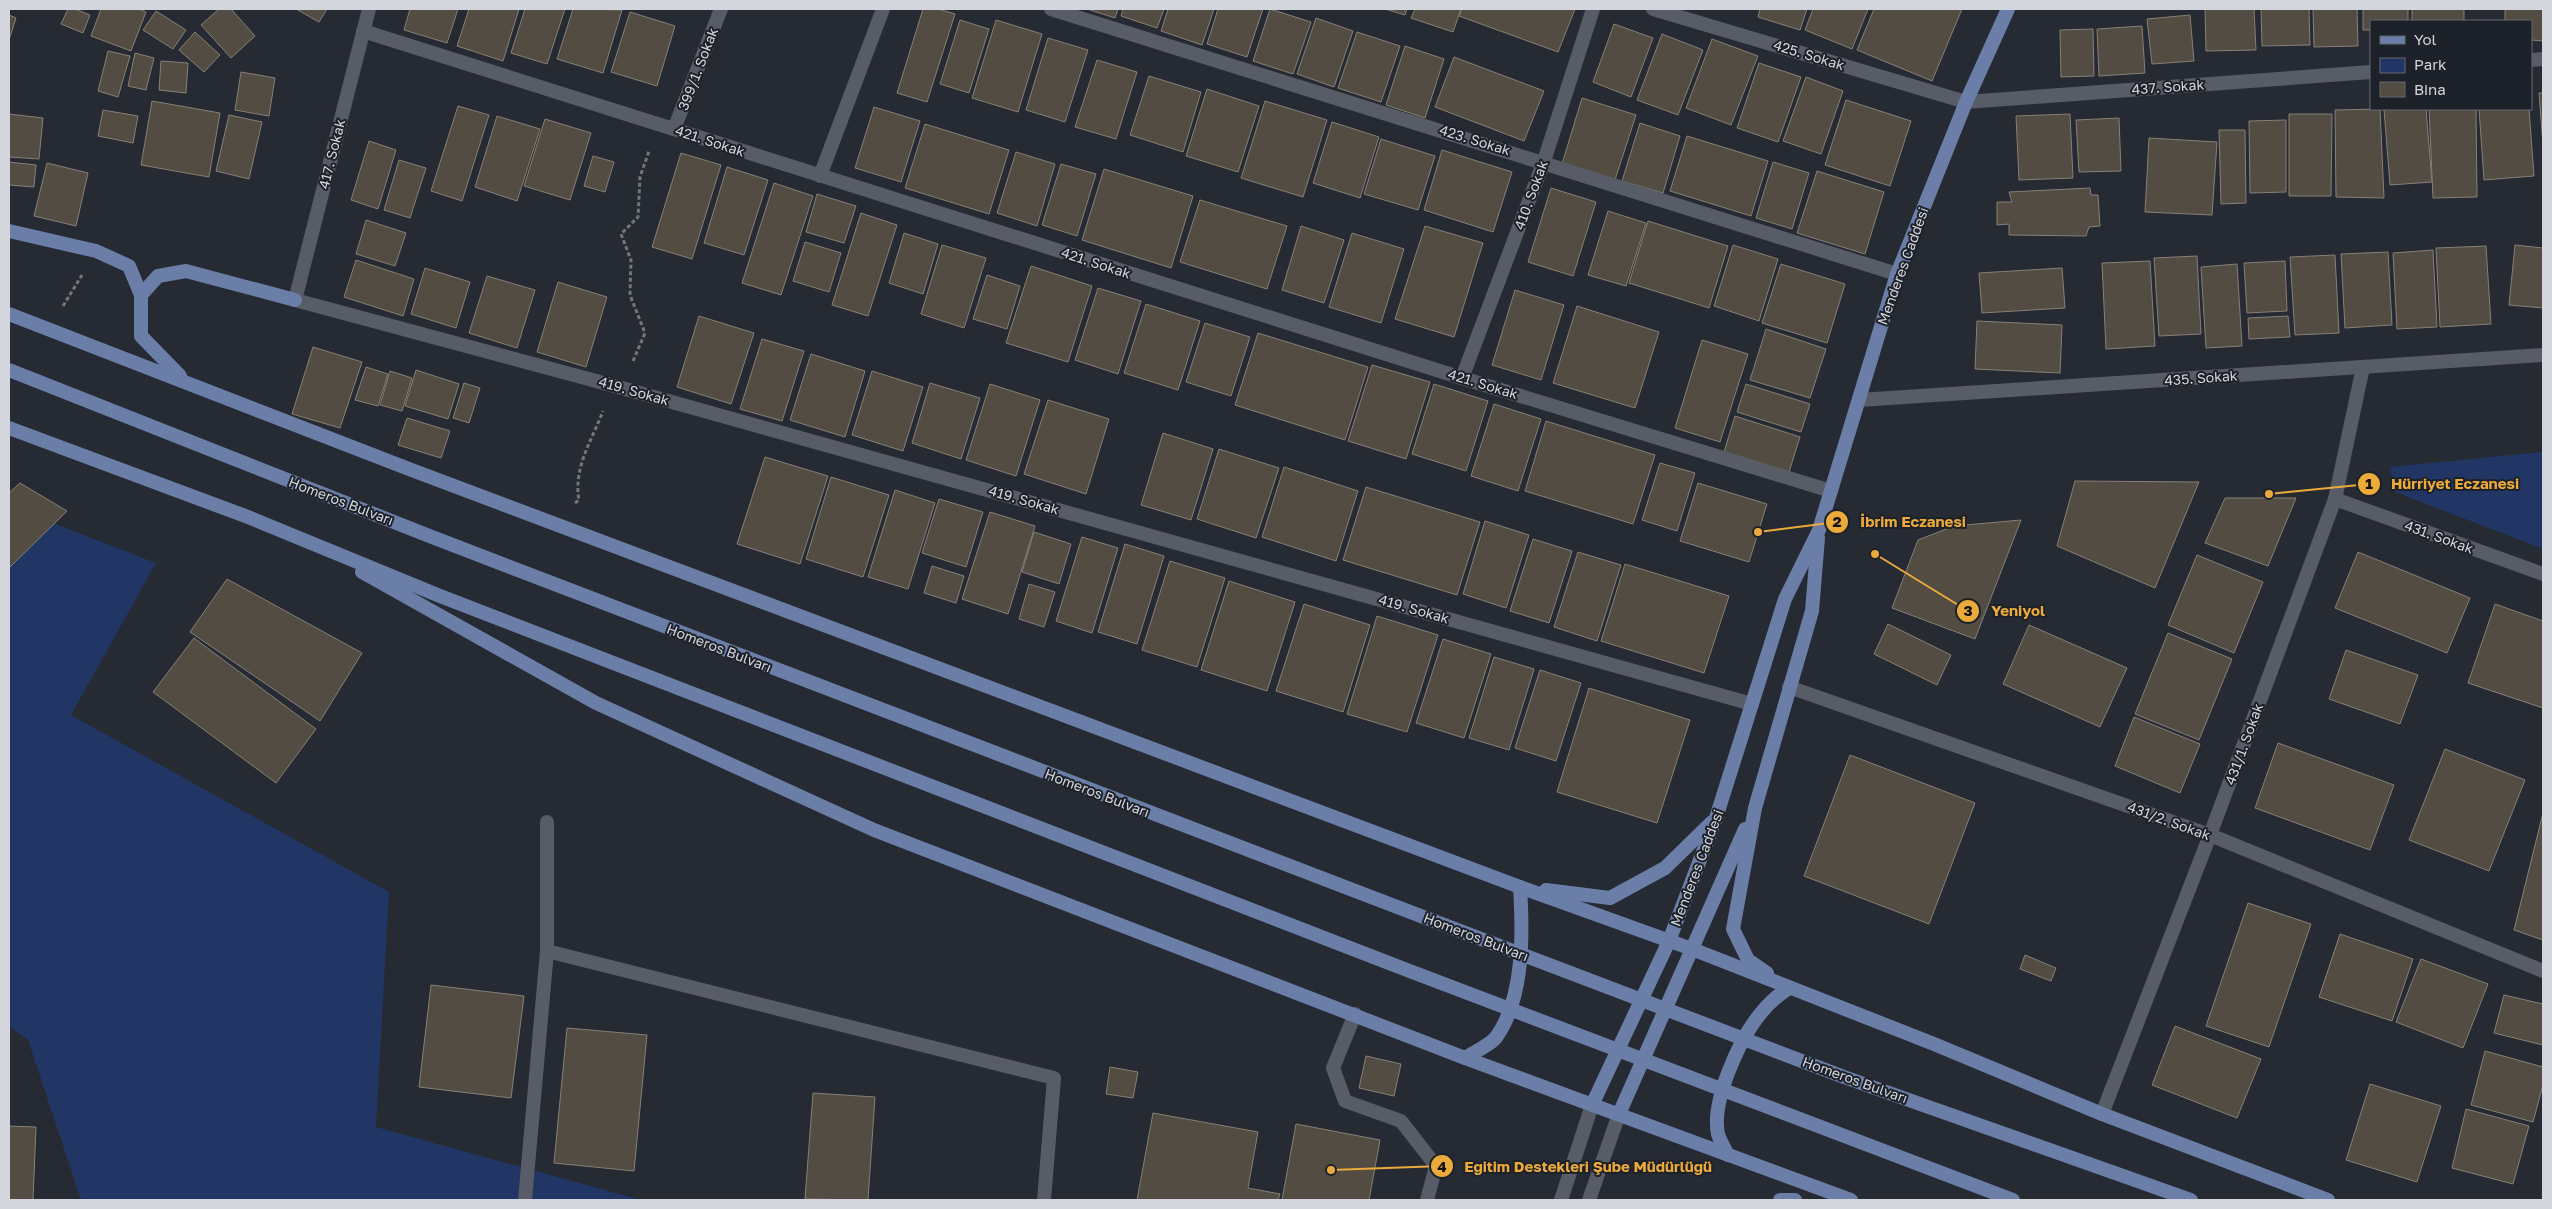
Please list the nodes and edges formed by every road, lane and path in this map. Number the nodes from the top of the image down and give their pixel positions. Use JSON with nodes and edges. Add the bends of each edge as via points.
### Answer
{"nodes":[{"id":1,"x":369,"y":9,"type":"edge"},
{"id":2,"x":721,"y":9,"type":"edge"},
{"id":3,"x":883,"y":9,"type":"edge"},
{"id":4,"x":1051,"y":9,"type":"edge"},
{"id":5,"x":1594,"y":9,"type":"edge"},
{"id":6,"x":1653,"y":9,"type":"edge"},
{"id":7,"x":2008,"y":9,"type":"edge"},
{"id":8,"x":363,"y":31,"type":"junction"},
{"id":9,"x":2370,"y":72,"type":"edge"},
{"id":10,"x":1966,"y":102,"type":"junction"},
{"id":11,"x":658,"y":124,"type":"junction"},
{"id":12,"x":674,"y":129,"type":"junction"},
{"id":13,"x":1544,"y":161,"type":"junction"},
{"id":14,"x":820,"y":176,"type":"junction"},
{"id":15,"x":9,"y":231,"type":"edge"},
{"id":16,"x":96,"y":251,"type":"junction"},
{"id":17,"x":1898,"y":274,"type":"junction"},
{"id":18,"x":141,"y":295,"type":"junction"},
{"id":19,"x":295,"y":300,"type":"junction"},
{"id":20,"x":9,"y":314,"type":"edge"},
{"id":21,"x":58,"y":314,"type":"dead end"},
{"id":22,"x":2543,"y":355,"type":"edge"},
{"id":23,"x":2363,"y":367,"type":"junction"},
{"id":24,"x":9,"y":370,"type":"edge"},
{"id":25,"x":1462,"y":378,"type":"junction"},
{"id":26,"x":184,"y":380,"type":"junction"},
{"id":27,"x":622,"y":388,"type":"junction"},
{"id":28,"x":1859,"y":400,"type":"junction"},
{"id":29,"x":9,"y":428,"type":"edge"},
{"id":30,"x":1831,"y":491,"type":"junction"},
{"id":31,"x":2335,"y":499,"type":"junction"},
{"id":32,"x":554,"y":524,"type":"junction"},
{"id":33,"x":1818,"y":530,"type":"junction"},
{"id":34,"x":309,"y":543,"type":"junction"},
{"id":35,"x":2543,"y":574,"type":"edge"},
{"id":36,"x":1789,"y":687,"type":"junction"},
{"id":37,"x":1752,"y":704,"type":"junction"},
{"id":38,"x":1755,"y":808,"type":"junction"},
{"id":39,"x":1716,"y":818,"type":"junction"},
{"id":40,"x":547,"y":822,"type":"dead end"},
{"id":41,"x":2210,"y":835,"type":"junction"},
{"id":42,"x":1520,"y":887,"type":"junction"},
{"id":43,"x":1669,"y":941,"type":"junction"},
{"id":44,"x":1692,"y":949,"type":"junction"},
{"id":45,"x":547,"y":951,"type":"junction"},
{"id":46,"x":2543,"y":971,"type":"edge"},
{"id":47,"x":1789,"y":988,"type":"junction"},
{"id":48,"x":1355,"y":1014,"type":"junction"},
{"id":49,"x":1465,"y":1058,"type":"junction"},
{"id":50,"x":1592,"y":1105,"type":"junction"},
{"id":51,"x":1619,"y":1114,"type":"junction"},
{"id":52,"x":2102,"y":1114,"type":"junction"},
{"id":53,"x":1728,"y":1155,"type":"junction"},
{"id":54,"x":525,"y":1200,"type":"edge"},
{"id":55,"x":1044,"y":1200,"type":"edge"},
{"id":56,"x":1427,"y":1200,"type":"edge"},
{"id":57,"x":1561,"y":1200,"type":"edge"},
{"id":58,"x":1589,"y":1200,"type":"edge"},
{"id":59,"x":1780,"y":1200,"type":"edge"},
{"id":60,"x":1796,"y":1200,"type":"edge"},
{"id":61,"x":1851,"y":1200,"type":"edge"},
{"id":62,"x":2013,"y":1200,"type":"edge"},
{"id":63,"x":2191,"y":1200,"type":"edge"},
{"id":64,"x":2328,"y":1200,"type":"edge"}],
"edges":[{"from":1,"to":8,"type":"street","name":"417. Sokak"},
{"from":2,"to":12,"type":"street","name":"399/1. Sokak"},
{"from":3,"to":14,"type":"street"},
{"from":4,"to":13,"type":"street","name":"423. Sokak"},
{"from":5,"to":13,"type":"street","name":"410. Sokak"},
{"from":6,"to":10,"type":"street","name":"425. Sokak"},
{"from":7,"to":10,"type":"main road","name":"Menderes Caddesi"},
{"from":8,"to":11,"type":"street","name":"421. Sokak"},
{"from":8,"to":19,"type":"street","name":"417. Sokak"},
{"from":9,"to":10,"type":"street","name":"437. Sokak"},
{"from":10,"to":17,"type":"main road","name":"Menderes Caddesi"},
{"from":11,"to":12,"type":"street","name":"421. Sokak"},
{"from":11,"to":27,"type":"path","via":[[640,177],[638,217],[621,234],[631,260],[630,295],[645,333]]},
{"from":12,"to":14,"type":"street","name":"421. Sokak"},
{"from":13,"to":17,"type":"street","name":"423. Sokak"},
{"from":13,"to":25,"type":"street","name":"410. Sokak"},
{"from":14,"to":25,"type":"street","name":"421. Sokak"},
{"from":15,"to":16,"type":"main road"},
{"from":16,"to":18,"type":"main road","via":[[128,266]]},
{"from":16,"to":21,"type":"path"},
{"from":17,"to":28,"type":"main road","name":"Menderes Caddesi"},
{"from":18,"to":19,"type":"main road","via":[[158,276],[186,271]]},
{"from":18,"to":26,"type":"main road","via":[[141,336]]},
{"from":19,"to":27,"type":"street","name":"419. Sokak"},
{"from":20,"to":26,"type":"main road"},
{"from":22,"to":23,"type":"street","name":"435. Sokak"},
{"from":23,"to":28,"type":"street","name":"435. Sokak"},
{"from":23,"to":31,"type":"street","name":"431/1. Sokak"},
{"from":24,"to":63,"type":"main road","name":"Homeros Bulvarı","via":[[460,548],[1426,918],[1844,1076]]},
{"from":25,"to":30,"type":"street","name":"421. Sokak"},
{"from":26,"to":32,"type":"main road"},
{"from":27,"to":32,"type":"path","via":[[605,406],[581,464],[576,483],[579,500]]},
{"from":27,"to":37,"type":"street","name":"419. Sokak"},
{"from":28,"to":30,"type":"main road","name":"Menderes Caddesi"},
{"from":29,"to":34,"type":"main road"},
{"from":30,"to":33,"type":"main road","name":"Menderes Caddesi"},
{"from":31,"to":35,"type":"street","name":"431. Sokak"},
{"from":31,"to":41,"type":"street","name":"431/1. Sokak"},
{"from":32,"to":42,"type":"main road"},
{"from":33,"to":36,"type":"main road","name":"Menderes Caddesi","via":[[1812,611]]},
{"from":33,"to":37,"type":"main road","name":"Menderes Caddesi","via":[[1785,599]]},
{"from":34,"to":48,"type":"main road","via":[[596,703],[874,830]]},
{"from":34,"to":62,"type":"main road","via":[[1407,970]]},
{"from":36,"to":38,"type":"main road","name":"Menderes Caddesi"},
{"from":36,"to":41,"type":"street","name":"431/2. Sokak"},
{"from":37,"to":39,"type":"main road","name":"Menderes Caddesi"},
{"from":38,"to":44,"type":"main road"},
{"from":38,"to":47,"type":"main road","via":[[1733,929],[1748,960]]},
{"from":39,"to":42,"type":"main road","via":[[1665,868],[1610,898]]},
{"from":39,"to":43,"type":"main road","name":"Menderes Caddesi"},
{"from":40,"to":45,"type":"street"},
{"from":41,"to":46,"type":"street","name":"431/2. Sokak"},
{"from":41,"to":52,"type":"street","name":"431/1. Sokak"},
{"from":42,"to":43,"type":"main road"},
{"from":42,"to":49,"type":"main road","via":[[1521,949],[1511,1006],[1496,1038]]},
{"from":43,"to":44,"type":"main road"},
{"from":43,"to":50,"type":"main road","name":"Menderes Caddesi"},
{"from":44,"to":47,"type":"main road"},
{"from":44,"to":51,"type":"main road"},
{"from":45,"to":54,"type":"street"},
{"from":45,"to":55,"type":"street","via":[[1054,1078]]},
{"from":47,"to":52,"type":"main road"},
{"from":47,"to":53,"type":"main road","via":[[1760,1014],[1733,1063],[1719,1112],[1718,1134]]},
{"from":48,"to":49,"type":"main road"},
{"from":48,"to":56,"type":"street","via":[[1333,1068],[1345,1101],[1401,1121],[1436,1166]]},
{"from":49,"to":50,"type":"main road"},
{"from":50,"to":51,"type":"main road"},
{"from":50,"to":57,"type":"street","name":"Menderes Caddesi"},
{"from":51,"to":53,"type":"main road"},
{"from":51,"to":58,"type":"street"},
{"from":52,"to":64,"type":"main road"},
{"from":53,"to":61,"type":"main road"},
{"from":59,"to":60,"type":"main road"}]}
